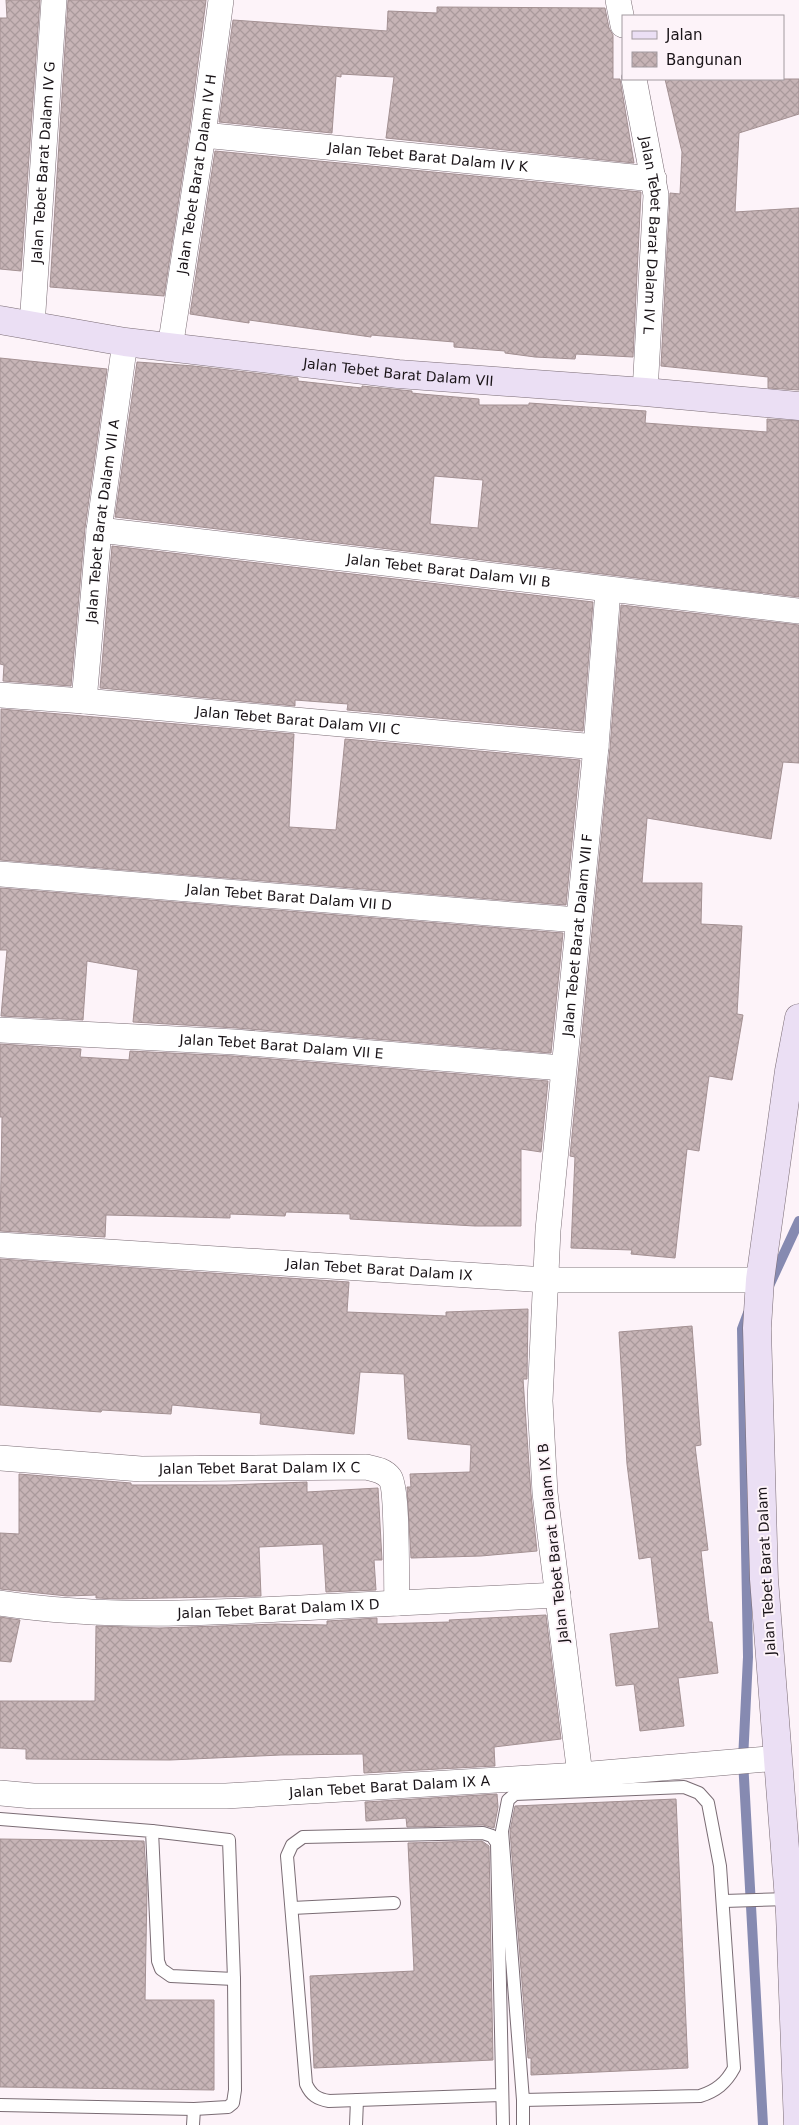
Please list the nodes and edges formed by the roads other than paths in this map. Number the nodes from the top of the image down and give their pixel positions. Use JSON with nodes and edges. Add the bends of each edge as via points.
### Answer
{"nodes":[{"id":1,"x":54,"y":0,"type":"edge"},
{"id":2,"x":220,"y":0,"type":"edge"},
{"id":3,"x":618,"y":0,"type":"edge"},
{"id":4,"x":622,"y":20,"type":"edge"},
{"id":5,"x":634,"y":80,"type":"edge"},
{"id":6,"x":203,"y":136,"type":"junction"},
{"id":7,"x":654,"y":178,"type":"junction"},
{"id":8,"x":0,"y":320,"type":"edge"},
{"id":9,"x":32,"y":326,"type":"junction"},
{"id":10,"x":125,"y":342,"type":"junction"},
{"id":11,"x":170,"y":348,"type":"junction"},
{"id":12,"x":645,"y":392,"type":"junction"},
{"id":13,"x":799,"y":406,"type":"edge"},
{"id":14,"x":99,"y":530,"type":"junction"},
{"id":15,"x":608,"y":590,"type":"junction"},
{"id":16,"x":799,"y":611,"type":"edge"},
{"id":17,"x":0,"y":695,"type":"edge"},
{"id":18,"x":84,"y":700,"type":"junction"},
{"id":19,"x":596,"y":747,"type":"junction"},
{"id":20,"x":0,"y":874,"type":"edge"},
{"id":21,"x":578,"y":920,"type":"junction"},
{"id":22,"x":799,"y":1018,"type":"edge"},
{"id":23,"x":0,"y":1030,"type":"edge"},
{"id":24,"x":563,"y":1068,"type":"junction"},
{"id":25,"x":794,"y":1071,"type":"edge"},
{"id":26,"x":0,"y":1245,"type":"edge"},
{"id":27,"x":546,"y":1280,"type":"junction"},
{"id":28,"x":759,"y":1286,"type":"junction"},
{"id":29,"x":0,"y":1458,"type":"edge"},
{"id":30,"x":558,"y":1595,"type":"junction"},
{"id":31,"x":0,"y":1603,"type":"edge"},
{"id":32,"x":397,"y":1603,"type":"junction"},
{"id":33,"x":789,"y":1758,"type":"edge"},
{"id":34,"x":580,"y":1775,"type":"junction"},
{"id":35,"x":0,"y":1793,"type":"edge"},
{"id":36,"x":0,"y":1819,"type":"edge"},
{"id":37,"x":152,"y":1831,"type":"junction"},
{"id":38,"x":789,"y":1899,"type":"junction"},
{"id":39,"x":724,"y":1901,"type":"junction"},
{"id":40,"x":394,"y":1903,"type":"dead end"},
{"id":41,"x":292,"y":1908,"type":"junction"},
{"id":42,"x":234,"y":1979,"type":"junction"},
{"id":43,"x":501,"y":2095,"type":"junction"},
{"id":44,"x":357,"y":2100,"type":"junction"},
{"id":45,"x":524,"y":2100,"type":"junction"},
{"id":46,"x":0,"y":2104,"type":"edge"},
{"id":47,"x":194,"y":2109,"type":"junction"},
{"id":48,"x":193,"y":2125,"type":"edge"},
{"id":49,"x":356,"y":2125,"type":"edge"},
{"id":50,"x":503,"y":2125,"type":"edge"},
{"id":51,"x":524,"y":2125,"type":"edge"},
{"id":52,"x":798,"y":2125,"type":"edge"}],
"edges":[{"from":1,"to":9,"type":"street","name":"Jalan Tebet Barat Dalam IV G"},
{"from":2,"to":6,"type":"street","name":"Jalan Tebet Barat Dalam IV H"},
{"from":3,"to":4,"type":"street"},
{"from":5,"to":7,"type":"street","name":"Jalan Tebet Barat Dalam IV L"},
{"from":6,"to":7,"type":"street","name":"Jalan Tebet Barat Dalam IV K"},
{"from":6,"to":11,"type":"street","name":"Jalan Tebet Barat Dalam IV H"},
{"from":7,"to":12,"type":"street","name":"Jalan Tebet Barat Dalam IV L","via":[[656,195]]},
{"from":8,"to":9,"type":"street","name":"Jalan Tebet Barat Dalam VII"},
{"from":9,"to":10,"type":"street","name":"Jalan Tebet Barat Dalam VII"},
{"from":10,"to":11,"type":"street","name":"Jalan Tebet Barat Dalam VII"},
{"from":10,"to":14,"type":"street","name":"Jalan Tebet Barat Dalam VII A"},
{"from":11,"to":12,"type":"street","name":"Jalan Tebet Barat Dalam VII","via":[[398,374]]},
{"from":12,"to":13,"type":"street","name":"Jalan Tebet Barat Dalam VII"},
{"from":14,"to":15,"type":"street","name":"Jalan Tebet Barat Dalam VII B"},
{"from":14,"to":18,"type":"street","name":"Jalan Tebet Barat Dalam VII A"},
{"from":15,"to":16,"type":"street","name":"Jalan Tebet Barat Dalam VII B"},
{"from":15,"to":19,"type":"street","name":"Jalan Tebet Barat Dalam VII F"},
{"from":17,"to":18,"type":"street","name":"Jalan Tebet Barat Dalam VII C"},
{"from":18,"to":19,"type":"street","name":"Jalan Tebet Barat Dalam VII C"},
{"from":19,"to":21,"type":"street","name":"Jalan Tebet Barat Dalam VII F"},
{"from":20,"to":21,"type":"street","name":"Jalan Tebet Barat Dalam VII D"},
{"from":21,"to":24,"type":"street","name":"Jalan Tebet Barat Dalam VII F"},
{"from":22,"to":25,"type":"street","name":"Jalan Tebet Barat Dalam"},
{"from":23,"to":24,"type":"street","name":"Jalan Tebet Barat Dalam VII E","via":[[236,1042]]},
{"from":24,"to":27,"type":"street","name":"Jalan Tebet Barat Dalam VII F"},
{"from":25,"to":28,"type":"street","name":"Jalan Tebet Barat Dalam"},
{"from":26,"to":27,"type":"street","name":"Jalan Tebet Barat Dalam IX"},
{"from":27,"to":28,"type":"street","name":"Jalan Tebet Barat Dalam IX"},
{"from":27,"to":30,"type":"street","name":"Jalan Tebet Barat Dalam IX B","via":[[540,1400],[545,1493]]},
{"from":28,"to":33,"type":"street","name":"Jalan Tebet Barat Dalam","via":[[757,1328],[764,1579]]},
{"from":29,"to":32,"type":"street","name":"Jalan Tebet Barat Dalam IX C","via":[[141,1469],[366,1467],[383,1472],[391,1480],[394,1498]]},
{"from":30,"to":32,"type":"street","name":"Jalan Tebet Barat Dalam IX D"},
{"from":30,"to":34,"type":"street","name":"Jalan Tebet Barat Dalam IX B"},
{"from":31,"to":32,"type":"street","name":"Jalan Tebet Barat Dalam IX D","via":[[49,1611],[137,1614]]},
{"from":33,"to":34,"type":"street","name":"Jalan Tebet Barat Dalam IX A"},
{"from":33,"to":38,"type":"street","name":"Jalan Tebet Barat Dalam"},
{"from":34,"to":35,"type":"street","name":"Jalan Tebet Barat Dalam IX A","via":[[226,1796],[33,1796]]},
{"from":36,"to":37,"type":"lane"},
{"from":37,"to":42,"type":"lane","via":[[161,1969],[171,1976]]},
{"from":37,"to":42,"type":"lane","via":[[229,1840]]},
{"from":38,"to":39,"type":"lane"},
{"from":38,"to":52,"type":"street","name":"Jalan Tebet Barat Dalam"},
{"from":39,"to":45,"type":"lane","via":[[734,2068],[721,2086],[700,2096]]},
{"from":39,"to":45,"type":"lane","via":[[708,1803],[700,1793],[684,1786],[511,1796],[502,1831]]},
{"from":40,"to":41,"type":"lane"},
{"from":41,"to":43,"type":"lane","via":[[288,1856],[292,1845],[303,1838],[483,1833],[492,1836],[497,1843]]},
{"from":41,"to":44,"type":"lane","via":[[306,2084],[310,2092],[321,2100]]},
{"from":42,"to":47,"type":"lane","via":[[233,2103],[228,2107]]},
{"from":43,"to":44,"type":"lane"},
{"from":43,"to":50,"type":"lane"},
{"from":44,"to":49,"type":"lane"},
{"from":45,"to":51,"type":"lane"},
{"from":46,"to":47,"type":"lane"},
{"from":47,"to":48,"type":"lane"}]}
